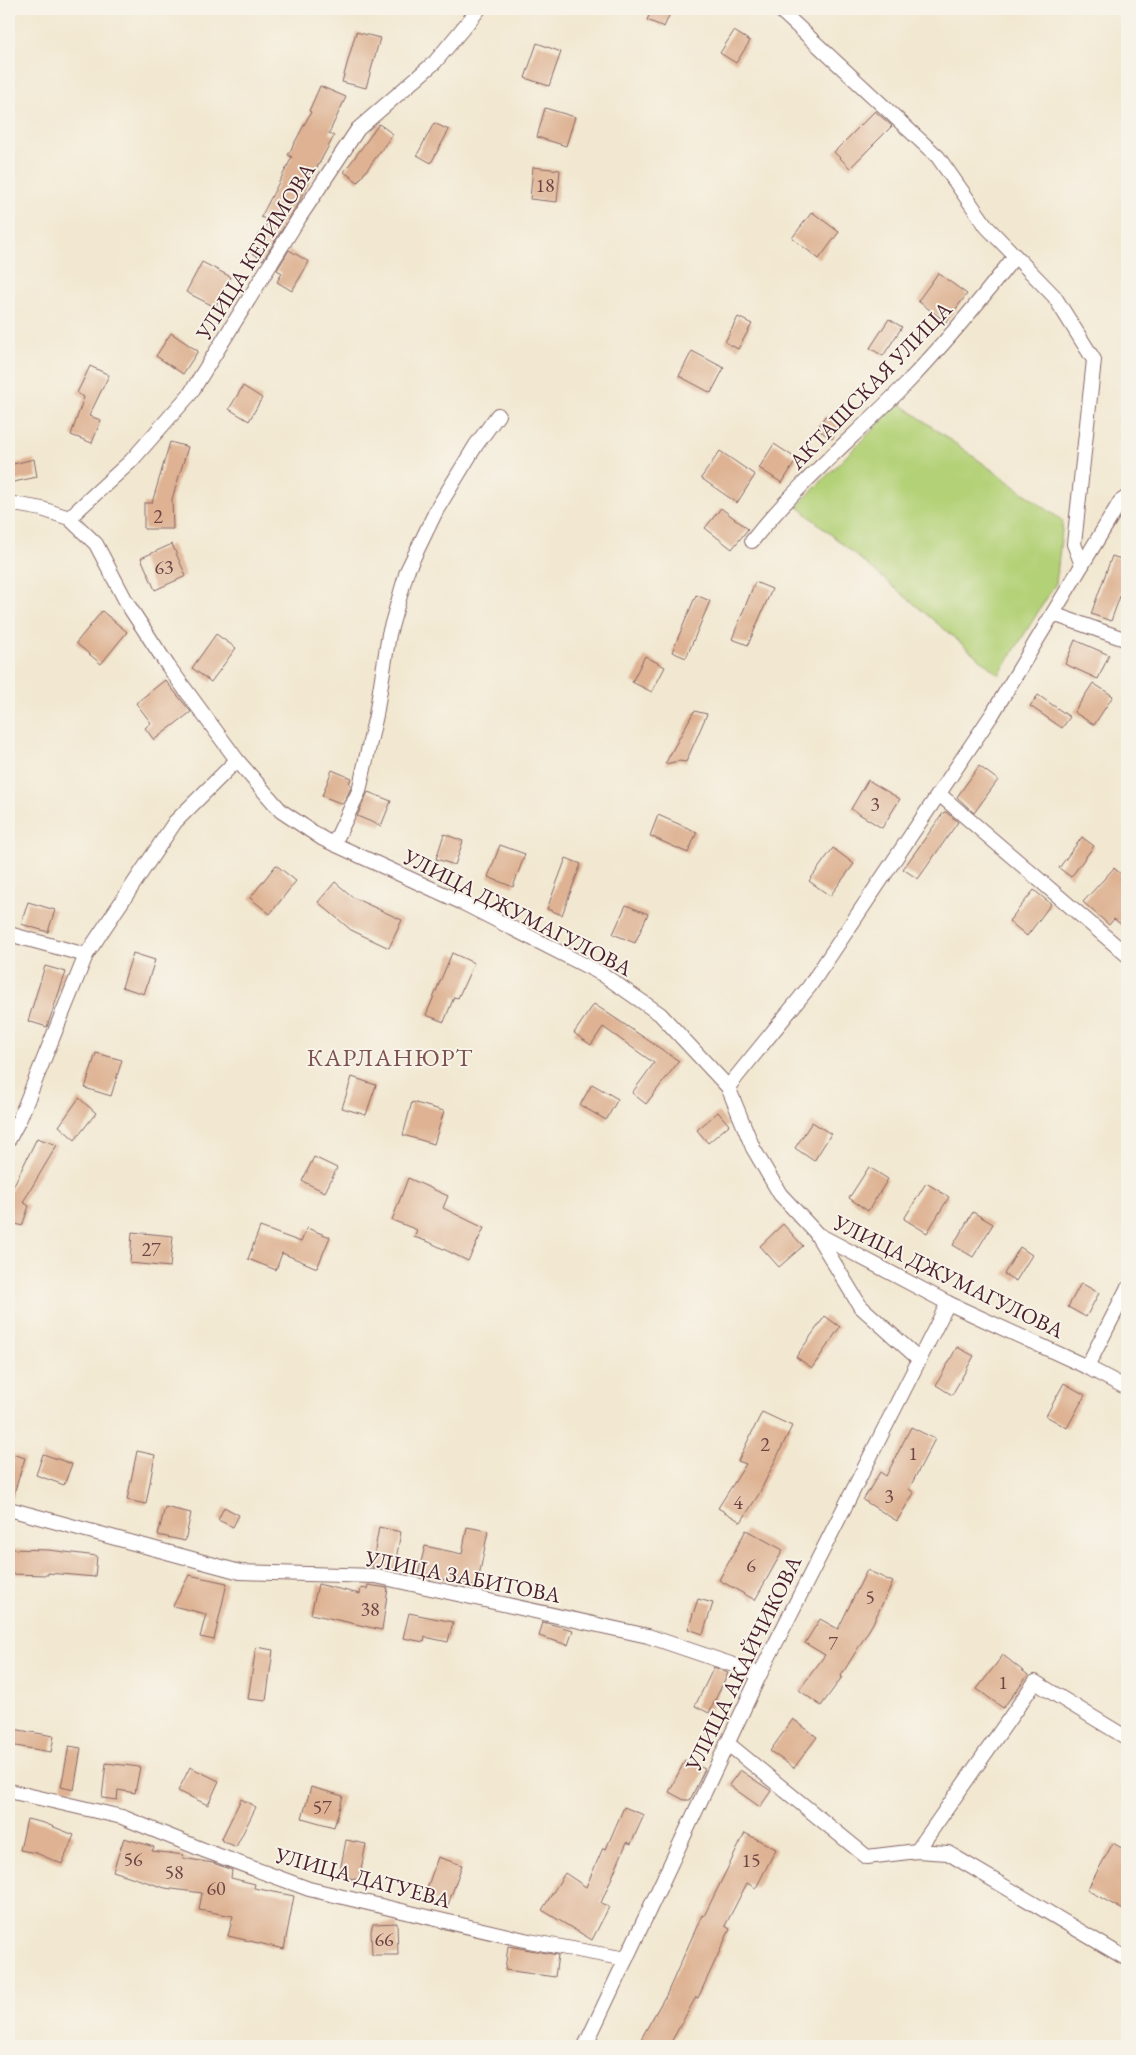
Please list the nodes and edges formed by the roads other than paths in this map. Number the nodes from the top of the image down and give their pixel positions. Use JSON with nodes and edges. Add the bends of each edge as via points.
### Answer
{"nodes":[{"id":1,"x":479,"y":9,"type":"edge"},
{"id":2,"x":779,"y":9,"type":"edge"},
{"id":3,"x":1015,"y":256,"type":"junction"},
{"id":4,"x":498,"y":415,"type":"dead end"},
{"id":5,"x":1127,"y":497,"type":"edge"},
{"id":6,"x":9,"y":503,"type":"edge"},
{"id":7,"x":69,"y":518,"type":"junction"},
{"id":8,"x":752,"y":540,"type":"dead end"},
{"id":9,"x":1082,"y":565,"type":"junction"},
{"id":10,"x":1053,"y":614,"type":"junction"},
{"id":11,"x":1127,"y":640,"type":"edge"},
{"id":12,"x":237,"y":760,"type":"junction"},
{"id":13,"x":939,"y":794,"type":"junction"},
{"id":14,"x":334,"y":844,"type":"junction"},
{"id":15,"x":9,"y":934,"type":"edge"},
{"id":16,"x":86,"y":955,"type":"junction"},
{"id":17,"x":1127,"y":955,"type":"edge"},
{"id":18,"x":728,"y":1087,"type":"junction"},
{"id":19,"x":9,"y":1139,"type":"edge"},
{"id":20,"x":816,"y":1234,"type":"junction"},
{"id":21,"x":1127,"y":1289,"type":"edge"},
{"id":22,"x":948,"y":1303,"type":"junction"},
{"id":23,"x":919,"y":1359,"type":"junction"},
{"id":24,"x":1087,"y":1367,"type":"junction"},
{"id":25,"x":1127,"y":1388,"type":"edge"},
{"id":26,"x":9,"y":1510,"type":"edge"},
{"id":27,"x":760,"y":1674,"type":"junction"},
{"id":28,"x":1127,"y":1738,"type":"edge"},
{"id":29,"x":727,"y":1743,"type":"junction"},
{"id":30,"x":9,"y":1791,"type":"edge"},
{"id":31,"x":917,"y":1851,"type":"junction"},
{"id":32,"x":626,"y":1959,"type":"junction"},
{"id":33,"x":1127,"y":1959,"type":"edge"},
{"id":34,"x":585,"y":2046,"type":"edge"}],
"edges":[{"from":1,"to":7,"type":"street","name":"УЛИЦА КЕРИМОВА","via":[[435,62],[358,129],[190,394],[131,461]]},
{"from":2,"to":3,"type":"street","via":[[938,157],[987,227]]},
{"from":3,"to":8,"type":"street","name":"АКТАШСКАЯ УЛИЦА","via":[[960,326],[904,386],[773,514]]},
{"from":3,"to":9,"type":"street","via":[[1054,296],[1094,360],[1074,544]]},
{"from":4,"to":14,"type":"street","via":[[437,509],[407,571],[389,634],[359,791]]},
{"from":5,"to":9,"type":"street","via":[[1120,502]]},
{"from":6,"to":7,"type":"street","name":"УЛИЦА ДЖУМАГУЛОВА"},
{"from":7,"to":12,"type":"street","name":"УЛИЦА ДЖУМАГУЛОВА","via":[[96,544],[128,605]]},
{"from":9,"to":10,"type":"street"},
{"from":10,"to":11,"type":"street"},
{"from":10,"to":13,"type":"street"},
{"from":12,"to":14,"type":"street","name":"УЛИЦА ДЖУМАГУЛОВА","via":[[281,811]]},
{"from":12,"to":16,"type":"street","via":[[175,822]]},
{"from":13,"to":17,"type":"street"},
{"from":13,"to":18,"type":"street","via":[[809,987]]},
{"from":14,"to":18,"type":"street","name":"УЛИЦА ДЖУМАГУЛОВА","via":[[463,903],[602,974],[660,1014]]},
{"from":15,"to":16,"type":"street"},
{"from":16,"to":19,"type":"street"},
{"from":18,"to":20,"type":"street","name":"УЛИЦА ДЖУМАГУЛОВА","via":[[753,1148],[780,1194]]},
{"from":20,"to":22,"type":"street","name":"УЛИЦА ДЖУМАГУЛОВА"},
{"from":20,"to":23,"type":"street","via":[[860,1306]]},
{"from":21,"to":24,"type":"street"},
{"from":22,"to":23,"type":"street","name":"УЛИЦА АКАЙЧИКОВА"},
{"from":22,"to":24,"type":"street","name":"УЛИЦА ДЖУМАГУЛОВА"},
{"from":23,"to":27,"type":"street","name":"УЛИЦА АКАЙЧИКОВА"},
{"from":24,"to":25,"type":"street","name":"УЛИЦА ДЖУМАГУЛОВА"},
{"from":26,"to":27,"type":"street","name":"УЛИЦА ЗАБИТОВА","via":[[240,1572],[376,1576],[648,1636]]},
{"from":27,"to":29,"type":"street","name":"УЛИЦА АКАЙЧИКОВА"},
{"from":28,"to":31,"type":"street","via":[[1035,1682]]},
{"from":29,"to":31,"type":"street","via":[[867,1857]]},
{"from":29,"to":32,"type":"street","name":"УЛИЦА АКАЙЧИКОВА"},
{"from":30,"to":32,"type":"street","name":"УЛИЦА ДАТУЕВА","via":[[122,1817],[309,1889],[529,1941]]},
{"from":31,"to":33,"type":"street","via":[[948,1853]]},
{"from":32,"to":34,"type":"street","name":"УЛИЦА АКАЙЧИКОВА"}]}
